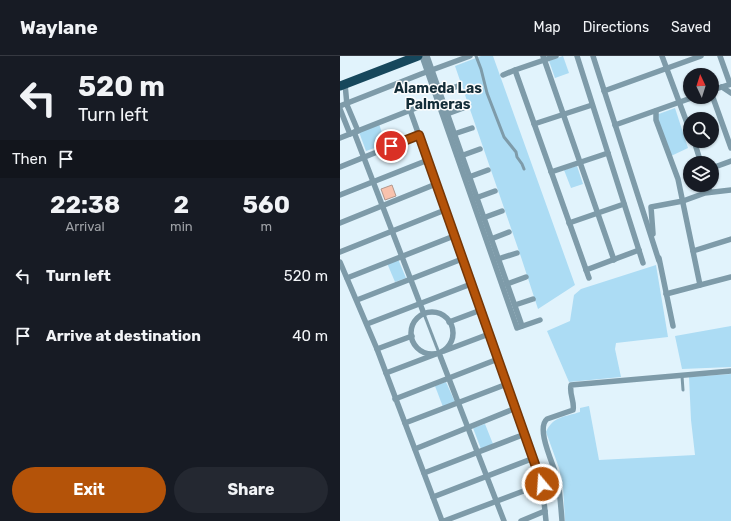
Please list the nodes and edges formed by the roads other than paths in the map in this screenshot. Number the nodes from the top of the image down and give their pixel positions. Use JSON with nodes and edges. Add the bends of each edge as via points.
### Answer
{"nodes":[{"id":1,"x":417,"y":56,"type":"edge"},
{"id":2,"x":422,"y":56,"type":"edge"},
{"id":3,"x":427,"y":56,"type":"edge"},
{"id":4,"x":470,"y":56,"type":"edge"},
{"id":5,"x":476,"y":56,"type":"edge"},
{"id":6,"x":556,"y":56,"type":"edge"},
{"id":7,"x":577,"y":56,"type":"edge"},
{"id":8,"x":595,"y":56,"type":"edge"},
{"id":9,"x":662,"y":56,"type":"edge"},
{"id":10,"x":701,"y":56,"type":"edge"},
{"id":11,"x":720,"y":56,"type":"edge"},
{"id":12,"x":544,"y":58,"type":"edge"},
{"id":13,"x":666,"y":68,"type":"junction"},
{"id":14,"x":514,"y":70,"type":"junction"},
{"id":15,"x":429,"y":71,"type":"junction"},
{"id":16,"x":503,"y":74,"type":"dead end"},
{"id":17,"x":730,"y":84,"type":"edge"},
{"id":18,"x":342,"y":85,"type":"edge"},
{"id":19,"x":458,"y":86,"type":"dead end"},
{"id":20,"x":722,"y":87,"type":"junction"},
{"id":21,"x":719,"y":88,"type":"edge"},
{"id":22,"x":604,"y":91,"type":"junction"},
{"id":23,"x":440,"y":92,"type":"junction"},
{"id":24,"x":731,"y":93,"type":"edge"},
{"id":25,"x":683,"y":101,"type":"edge"},
{"id":26,"x":680,"y":102,"type":"junction"},
{"id":27,"x":347,"y":103,"type":"junction"},
{"id":28,"x":715,"y":104,"type":"edge"},
{"id":29,"x":592,"y":105,"type":"junction"},
{"id":30,"x":421,"y":106,"type":"dead end"},
{"id":31,"x":340,"y":107,"type":"edge"},
{"id":32,"x":466,"y":107,"type":"dead end"},
{"id":33,"x":410,"y":110,"type":"junction"},
{"id":34,"x":656,"y":111,"type":"junction"},
{"id":35,"x":684,"y":112,"type":"edge"},
{"id":36,"x":447,"y":114,"type":"junction"},
{"id":37,"x":563,"y":114,"type":"junction"},
{"id":38,"x":534,"y":124,"type":"junction"},
{"id":39,"x":615,"y":125,"type":"junction"},
{"id":40,"x":472,"y":128,"type":"dead end"},
{"id":41,"x":354,"y":132,"type":"junction"},
{"id":42,"x":454,"y":134,"type":"junction"},
{"id":43,"x":419,"y":135,"type":"junction"},
{"id":44,"x":340,"y":138,"type":"edge"},
{"id":45,"x":731,"y":148,"type":"edge"},
{"id":46,"x":480,"y":149,"type":"dead end"},
{"id":47,"x":608,"y":153,"type":"junction"},
{"id":48,"x":363,"y":157,"type":"junction"},
{"id":49,"x":459,"y":157,"type":"junction"},
{"id":50,"x":428,"y":160,"type":"junction"},
{"id":51,"x":731,"y":161,"type":"edge"},
{"id":52,"x":580,"y":162,"type":"junction"},
{"id":53,"x":719,"y":165,"type":"edge"},
{"id":54,"x":340,"y":167,"type":"edge"},
{"id":55,"x":524,"y":169,"type":"dead end"},
{"id":56,"x":488,"y":170,"type":"dead end"},
{"id":57,"x":551,"y":172,"type":"junction"},
{"id":58,"x":469,"y":177,"type":"junction"},
{"id":59,"x":373,"y":182,"type":"junction"},
{"id":60,"x":436,"y":184,"type":"junction"},
{"id":61,"x":731,"y":190,"type":"edge"},
{"id":62,"x":495,"y":191,"type":"dead end"},
{"id":63,"x":719,"y":191,"type":"edge"},
{"id":64,"x":710,"y":192,"type":"edge"},
{"id":65,"x":340,"y":195,"type":"edge"},
{"id":66,"x":474,"y":199,"type":"junction"},
{"id":67,"x":683,"y":201,"type":"junction"},
{"id":68,"x":624,"y":204,"type":"junction"},
{"id":69,"x":382,"y":206,"type":"junction"},
{"id":70,"x":445,"y":210,"type":"junction"},
{"id":71,"x":502,"y":211,"type":"dead end"},
{"id":72,"x":598,"y":213,"type":"junction"},
{"id":73,"x":484,"y":218,"type":"junction"},
{"id":74,"x":340,"y":222,"type":"edge"},
{"id":75,"x":569,"y":223,"type":"junction"},
{"id":76,"x":392,"y":231,"type":"junction"},
{"id":77,"x":509,"y":232,"type":"dead end"},
{"id":78,"x":454,"y":236,"type":"junction"},
{"id":79,"x":491,"y":239,"type":"junction"},
{"id":80,"x":731,"y":240,"type":"edge"},
{"id":81,"x":639,"y":250,"type":"junction"},
{"id":82,"x":693,"y":251,"type":"junction"},
{"id":83,"x":340,"y":252,"type":"edge"},
{"id":84,"x":517,"y":253,"type":"dead end"},
{"id":85,"x":402,"y":256,"type":"junction"},
{"id":86,"x":462,"y":259,"type":"junction"},
{"id":87,"x":498,"y":260,"type":"junction"},
{"id":88,"x":614,"y":260,"type":"junction"},
{"id":89,"x":659,"y":261,"type":"junction"},
{"id":90,"x":340,"y":262,"type":"edge"},
{"id":91,"x":643,"y":263,"type":"dead end"},
{"id":92,"x":586,"y":270,"type":"junction"},
{"id":93,"x":526,"y":277,"type":"dead end"},
{"id":94,"x":731,"y":277,"type":"edge"},
{"id":95,"x":347,"y":278,"type":"junction"},
{"id":96,"x":589,"y":278,"type":"dead end"},
{"id":97,"x":410,"y":279,"type":"junction"},
{"id":98,"x":472,"y":284,"type":"junction"},
{"id":99,"x":507,"y":284,"type":"junction"},
{"id":100,"x":700,"y":285,"type":"junction"},
{"id":101,"x":666,"y":294,"type":"junction"},
{"id":102,"x":533,"y":299,"type":"dead end"},
{"id":103,"x":357,"y":300,"type":"junction"},
{"id":104,"x":420,"y":304,"type":"junction"},
{"id":105,"x":515,"y":305,"type":"junction"},
{"id":106,"x":480,"y":310,"type":"junction"},
{"id":107,"x":424,"y":314,"type":"junction"},
{"id":108,"x":540,"y":320,"type":"dead end"},
{"id":109,"x":449,"y":322,"type":"junction"},
{"id":110,"x":367,"y":324,"type":"junction"},
{"id":111,"x":673,"y":326,"type":"dead end"},
{"id":112,"x":520,"y":327,"type":"junction"},
{"id":113,"x":489,"y":334,"type":"junction"},
{"id":114,"x":412,"y":336,"type":"junction"},
{"id":115,"x":377,"y":349,"type":"junction"},
{"id":116,"x":439,"y":353,"type":"junction"},
{"id":117,"x":498,"y":359,"type":"junction"},
{"id":118,"x":731,"y":371,"type":"edge"},
{"id":119,"x":386,"y":373,"type":"junction"},
{"id":120,"x":682,"y":376,"type":"junction"},
{"id":121,"x":449,"y":378,"type":"junction"},
{"id":122,"x":507,"y":384,"type":"junction"},
{"id":123,"x":683,"y":390,"type":"dead end"},
{"id":124,"x":395,"y":399,"type":"junction"},
{"id":125,"x":458,"y":403,"type":"junction"},
{"id":126,"x":516,"y":408,"type":"junction"},
{"id":127,"x":405,"y":423,"type":"junction"},
{"id":128,"x":468,"y":428,"type":"junction"},
{"id":129,"x":525,"y":434,"type":"junction"},
{"id":130,"x":415,"y":449,"type":"junction"},
{"id":131,"x":477,"y":452,"type":"junction"},
{"id":132,"x":534,"y":458,"type":"junction"},
{"id":133,"x":424,"y":473,"type":"junction"},
{"id":134,"x":487,"y":477,"type":"junction"},
{"id":135,"x":542,"y":484,"type":"junction"},
{"id":136,"x":433,"y":497,"type":"junction"},
{"id":137,"x":496,"y":501,"type":"junction"},
{"id":138,"x":545,"y":511,"type":"junction"},
{"id":139,"x":443,"y":521,"type":"edge"},
{"id":140,"x":504,"y":521,"type":"edge"},
{"id":141,"x":521,"y":521,"type":"edge"},
{"id":142,"x":546,"y":521,"type":"edge"},
{"id":143,"x":562,"y":521,"type":"edge"}],
"edges":[{"from":1,"to":18,"type":"highway"},
{"from":2,"to":15,"type":"street"},
{"from":3,"to":15,"type":"street"},
{"from":4,"to":15,"type":"street"},
{"from":5,"to":55,"type":"lane","via":[[504,137],[516,152]]},
{"from":6,"to":12,"type":"street"},
{"from":7,"to":29,"type":"street"},
{"from":8,"to":22,"type":"street"},
{"from":9,"to":13,"type":"street"},
{"from":10,"to":13,"type":"street"},
{"from":11,"to":17,"type":"street"},
{"from":12,"to":14,"type":"street"},
{"from":12,"to":37,"type":"street"},
{"from":13,"to":22,"type":"street"},
{"from":13,"to":26,"type":"street"},
{"from":14,"to":16,"type":"street"},
{"from":14,"to":38,"type":"street"},
{"from":15,"to":23,"type":"street"},
{"from":15,"to":27,"type":"street"},
{"from":15,"to":49,"type":"street"},
{"from":17,"to":20,"type":"street"},
{"from":18,"to":27,"type":"street"},
{"from":19,"to":23,"type":"street"},
{"from":20,"to":21,"type":"street"},
{"from":20,"to":24,"type":"street"},
{"from":22,"to":39,"type":"street"},
{"from":23,"to":36,"type":"street"},
{"from":25,"to":26,"type":"street"},
{"from":26,"to":34,"type":"street"},
{"from":26,"to":35,"type":"street"},
{"from":27,"to":31,"type":"street"},
{"from":27,"to":41,"type":"street"},
{"from":28,"to":45,"type":"street"},
{"from":29,"to":37,"type":"street"},
{"from":29,"to":47,"type":"street"},
{"from":30,"to":33,"type":"street"},
{"from":31,"to":41,"type":"street"},
{"from":32,"to":36,"type":"street"},
{"from":33,"to":41,"type":"street"},
{"from":33,"to":43,"type":"street"},
{"from":34,"to":39,"type":"street"},
{"from":34,"to":67,"type":"street","via":[[656,120],[678,179]]},
{"from":36,"to":42,"type":"street"},
{"from":37,"to":38,"type":"street"},
{"from":37,"to":52,"type":"street"},
{"from":38,"to":57,"type":"street"},
{"from":39,"to":89,"type":"street"},
{"from":40,"to":42,"type":"street"},
{"from":41,"to":44,"type":"street"},
{"from":41,"to":48,"type":"street"},
{"from":42,"to":49,"type":"street"},
{"from":43,"to":48,"type":"street"},
{"from":43,"to":50,"type":"street"},
{"from":46,"to":49,"type":"street"},
{"from":47,"to":52,"type":"street"},
{"from":47,"to":68,"type":"street"},
{"from":48,"to":54,"type":"street"},
{"from":48,"to":59,"type":"street"},
{"from":49,"to":58,"type":"street"},
{"from":49,"to":66,"type":"street"},
{"from":50,"to":59,"type":"street"},
{"from":50,"to":60,"type":"street"},
{"from":51,"to":53,"type":"street"},
{"from":52,"to":57,"type":"street"},
{"from":52,"to":72,"type":"street"},
{"from":56,"to":58,"type":"street"},
{"from":57,"to":75,"type":"street"},
{"from":58,"to":66,"type":"street"},
{"from":59,"to":65,"type":"street"},
{"from":59,"to":69,"type":"street"},
{"from":60,"to":69,"type":"street"},
{"from":60,"to":70,"type":"street"},
{"from":61,"to":63,"type":"street"},
{"from":62,"to":66,"type":"street"},
{"from":64,"to":67,"type":"street"},
{"from":66,"to":73,"type":"street"},
{"from":66,"to":112,"type":"street"},
{"from":67,"to":82,"type":"street"},
{"from":67,"to":89,"type":"street","via":[[650,207]]},
{"from":68,"to":72,"type":"street"},
{"from":68,"to":81,"type":"street"},
{"from":69,"to":74,"type":"street"},
{"from":69,"to":76,"type":"street"},
{"from":70,"to":76,"type":"street"},
{"from":70,"to":78,"type":"street"},
{"from":71,"to":73,"type":"street"},
{"from":72,"to":75,"type":"street"},
{"from":72,"to":88,"type":"street"},
{"from":73,"to":79,"type":"street"},
{"from":75,"to":92,"type":"street"},
{"from":76,"to":83,"type":"street"},
{"from":76,"to":85,"type":"street"},
{"from":77,"to":79,"type":"street"},
{"from":78,"to":85,"type":"street"},
{"from":78,"to":86,"type":"street"},
{"from":79,"to":87,"type":"street"},
{"from":80,"to":82,"type":"street"},
{"from":81,"to":88,"type":"street"},
{"from":81,"to":91,"type":"street"},
{"from":82,"to":100,"type":"street"},
{"from":84,"to":87,"type":"street"},
{"from":85,"to":95,"type":"street"},
{"from":85,"to":97,"type":"street"},
{"from":86,"to":97,"type":"street"},
{"from":86,"to":98,"type":"street"},
{"from":87,"to":99,"type":"street"},
{"from":88,"to":92,"type":"street"},
{"from":89,"to":101,"type":"street"},
{"from":90,"to":95,"type":"street"},
{"from":92,"to":96,"type":"street"},
{"from":93,"to":99,"type":"street"},
{"from":94,"to":100,"type":"street"},
{"from":95,"to":103,"type":"street"},
{"from":97,"to":103,"type":"street"},
{"from":97,"to":104,"type":"street"},
{"from":98,"to":104,"type":"street"},
{"from":98,"to":106,"type":"street"},
{"from":99,"to":105,"type":"street"},
{"from":100,"to":101,"type":"street"},
{"from":101,"to":111,"type":"street"},
{"from":102,"to":105,"type":"street"},
{"from":103,"to":110,"type":"street"},
{"from":104,"to":107,"type":"street"},
{"from":104,"to":110,"type":"street"},
{"from":105,"to":112,"type":"street"},
{"from":106,"to":109,"type":"street"},
{"from":106,"to":113,"type":"street"},
{"from":107,"to":109,"type":"street","via":[[440,314]]},
{"from":107,"to":114,"type":"street","via":[[412,325]]},
{"from":107,"to":116,"type":"lane"},
{"from":108,"to":112,"type":"street"},
{"from":109,"to":116,"type":"street","via":[[452,337],[450,343]]},
{"from":110,"to":115,"type":"street"},
{"from":113,"to":116,"type":"street"},
{"from":113,"to":117,"type":"street"},
{"from":114,"to":115,"type":"street"},
{"from":114,"to":116,"type":"street","via":[[419,349]]},
{"from":115,"to":119,"type":"street"},
{"from":116,"to":119,"type":"street"},
{"from":116,"to":121,"type":"street"},
{"from":117,"to":121,"type":"street"},
{"from":117,"to":122,"type":"street"},
{"from":118,"to":120,"type":"street"},
{"from":119,"to":124,"type":"street"},
{"from":120,"to":123,"type":"lane"},
{"from":120,"to":143,"type":"street","via":[[571,386],[573,410],[547,419],[543,427],[544,439],[558,481]]},
{"from":121,"to":124,"type":"street"},
{"from":121,"to":125,"type":"street"},
{"from":122,"to":125,"type":"street"},
{"from":122,"to":126,"type":"street"},
{"from":124,"to":127,"type":"street"},
{"from":125,"to":127,"type":"street"},
{"from":125,"to":128,"type":"street"},
{"from":126,"to":128,"type":"street"},
{"from":126,"to":129,"type":"street"},
{"from":127,"to":130,"type":"street"},
{"from":128,"to":130,"type":"street"},
{"from":128,"to":131,"type":"street"},
{"from":129,"to":131,"type":"street"},
{"from":129,"to":132,"type":"street"},
{"from":130,"to":133,"type":"street"},
{"from":131,"to":133,"type":"street"},
{"from":131,"to":134,"type":"street"},
{"from":132,"to":134,"type":"street"},
{"from":132,"to":135,"type":"street"},
{"from":133,"to":136,"type":"street"},
{"from":134,"to":136,"type":"street"},
{"from":134,"to":137,"type":"street"},
{"from":135,"to":137,"type":"street"},
{"from":135,"to":138,"type":"street"},
{"from":136,"to":139,"type":"street"},
{"from":137,"to":139,"type":"street"},
{"from":137,"to":140,"type":"street"},
{"from":138,"to":141,"type":"street"},
{"from":138,"to":142,"type":"street"}]}
